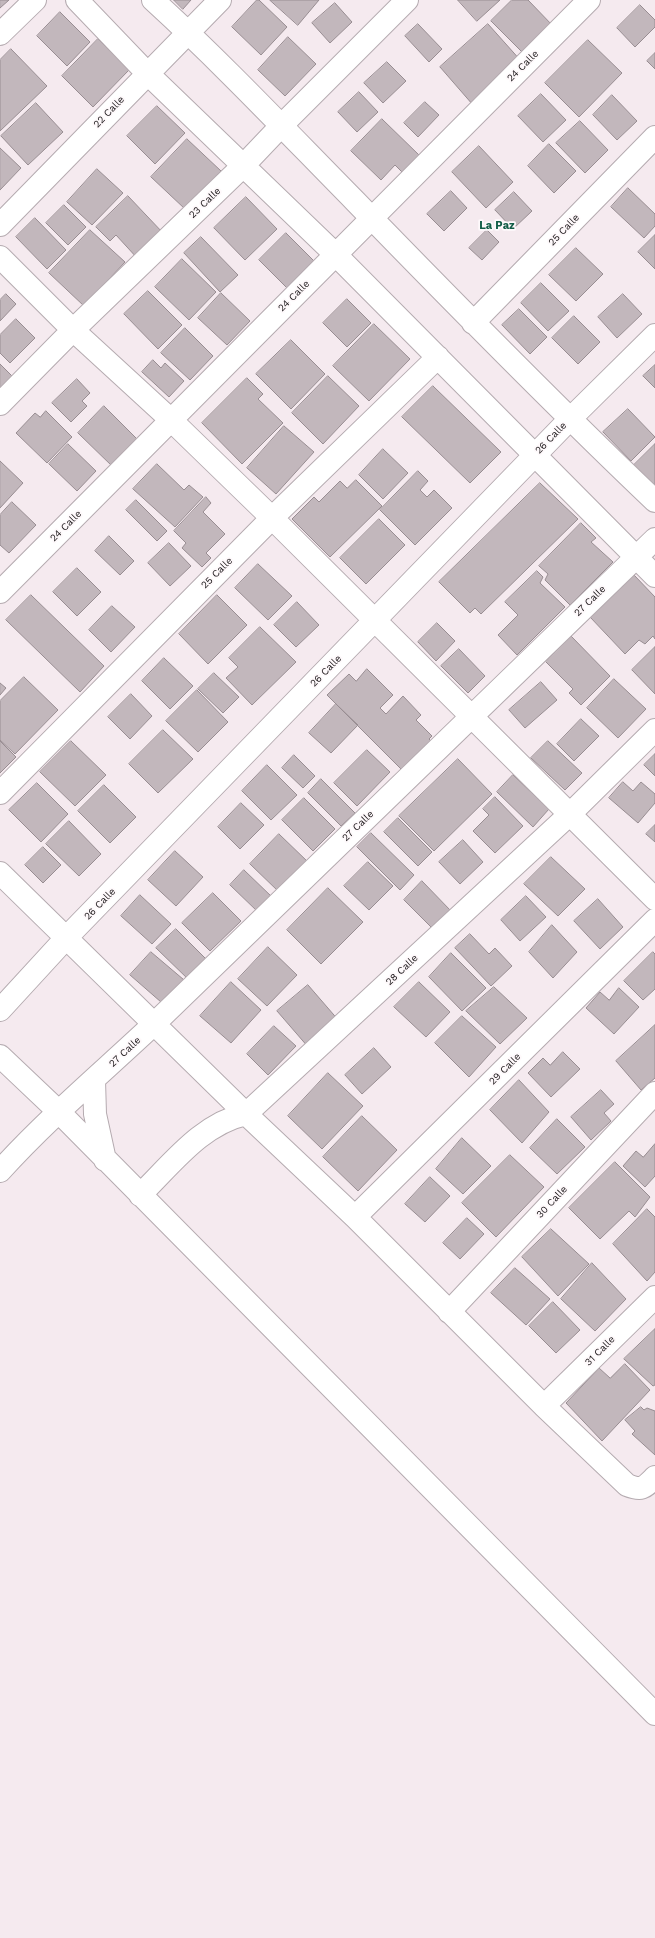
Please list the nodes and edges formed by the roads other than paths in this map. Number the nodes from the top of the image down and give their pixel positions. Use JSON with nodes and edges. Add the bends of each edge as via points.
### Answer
{"nodes":[{"id":1,"x":34,"y":0,"type":"edge"},
{"id":2,"x":77,"y":0,"type":"edge"},
{"id":3,"x":153,"y":0,"type":"edge"},
{"id":4,"x":220,"y":0,"type":"edge"},
{"id":5,"x":407,"y":0,"type":"edge"},
{"id":6,"x":589,"y":0,"type":"edge"},
{"id":7,"x":188,"y":32,"type":"junction"},
{"id":8,"x":0,"y":34,"type":"edge"},
{"id":9,"x":147,"y":74,"type":"junction"},
{"id":10,"x":281,"y":126,"type":"junction"},
{"id":11,"x":655,"y":137,"type":"edge"},
{"id":12,"x":242,"y":167,"type":"junction"},
{"id":13,"x":371,"y":218,"type":"junction"},
{"id":14,"x":0,"y":225,"type":"edge"},
{"id":15,"x":335,"y":254,"type":"junction"},
{"id":16,"x":0,"y":257,"type":"edge"},
{"id":17,"x":473,"y":323,"type":"junction"},
{"id":18,"x":73,"y":330,"type":"junction"},
{"id":19,"x":655,"y":335,"type":"edge"},
{"id":20,"x":438,"y":358,"type":"junction"},
{"id":21,"x":0,"y":404,"type":"edge"},
{"id":22,"x":170,"y":419,"type":"junction"},
{"id":23,"x":569,"y":420,"type":"junction"},
{"id":24,"x":536,"y":454,"type":"junction"},
{"id":25,"x":655,"y":501,"type":"edge"},
{"id":26,"x":272,"y":518,"type":"junction"},
{"id":27,"x":655,"y":538,"type":"edge"},
{"id":28,"x":635,"y":557,"type":"junction"},
{"id":29,"x":655,"y":576,"type":"edge"},
{"id":30,"x":0,"y":592,"type":"edge"},
{"id":31,"x":375,"y":621,"type":"junction"},
{"id":32,"x":471,"y":716,"type":"junction"},
{"id":33,"x":655,"y":730,"type":"edge"},
{"id":34,"x":0,"y":793,"type":"edge"},
{"id":35,"x":570,"y":814,"type":"junction"},
{"id":36,"x":0,"y":873,"type":"edge"},
{"id":37,"x":655,"y":899,"type":"edge"},
{"id":38,"x":655,"y":920,"type":"edge"},
{"id":39,"x":67,"y":937,"type":"junction"},
{"id":40,"x":0,"y":1010,"type":"edge"},
{"id":41,"x":155,"y":1023,"type":"junction"},
{"id":42,"x":0,"y":1056,"type":"edge"},
{"id":43,"x":94,"y":1080,"type":"junction"},
{"id":44,"x":655,"y":1093,"type":"edge"},
{"id":45,"x":58,"y":1111,"type":"junction"},
{"id":46,"x":246,"y":1114,"type":"junction"},
{"id":47,"x":105,"y":1160,"type":"junction"},
{"id":48,"x":0,"y":1171,"type":"edge"},
{"id":49,"x":140,"y":1196,"type":"junction"},
{"id":50,"x":355,"y":1217,"type":"junction"},
{"id":51,"x":655,"y":1297,"type":"edge"},
{"id":52,"x":449,"y":1312,"type":"junction"},
{"id":53,"x":544,"y":1406,"type":"junction"},
{"id":54,"x":650,"y":1482,"type":"edge"},
{"id":55,"x":655,"y":1714,"type":"edge"}],
"edges":[{"from":1,"to":8,"type":"street"},
{"from":2,"to":9,"type":"street"},
{"from":3,"to":7,"type":"street"},
{"from":4,"to":7,"type":"street","name":"22 Calle"},
{"from":5,"to":10,"type":"street","name":"23 Calle"},
{"from":6,"to":13,"type":"street","name":"24 Calle"},
{"from":7,"to":9,"type":"street","name":"22 Calle"},
{"from":7,"to":10,"type":"street"},
{"from":9,"to":12,"type":"street"},
{"from":9,"to":14,"type":"street","name":"22 Calle"},
{"from":10,"to":12,"type":"street","name":"23 Calle"},
{"from":10,"to":13,"type":"street"},
{"from":11,"to":17,"type":"street","name":"25 Calle"},
{"from":12,"to":15,"type":"street"},
{"from":12,"to":18,"type":"street","name":"23 Calle"},
{"from":13,"to":15,"type":"street","name":"24 Calle"},
{"from":13,"to":17,"type":"street"},
{"from":15,"to":20,"type":"street"},
{"from":15,"to":22,"type":"street","name":"24 Calle"},
{"from":16,"to":18,"type":"street"},
{"from":17,"to":23,"type":"street"},
{"from":18,"to":21,"type":"street","name":"23 Calle"},
{"from":18,"to":22,"type":"street"},
{"from":19,"to":23,"type":"street","name":"26 Calle"},
{"from":20,"to":24,"type":"street"},
{"from":20,"to":26,"type":"street","name":"25 Calle"},
{"from":22,"to":26,"type":"street"},
{"from":22,"to":30,"type":"street","name":"24 Calle"},
{"from":23,"to":24,"type":"street","name":"26 Calle"},
{"from":23,"to":25,"type":"street"},
{"from":24,"to":28,"type":"street"},
{"from":24,"to":31,"type":"street","name":"26 Calle"},
{"from":26,"to":31,"type":"street"},
{"from":26,"to":34,"type":"street","name":"25 Calle"},
{"from":27,"to":28,"type":"street","name":"27 Calle"},
{"from":28,"to":29,"type":"street"},
{"from":28,"to":32,"type":"street","name":"27 Calle"},
{"from":31,"to":32,"type":"street"},
{"from":31,"to":39,"type":"street","name":"26 Calle"},
{"from":32,"to":35,"type":"street"},
{"from":32,"to":41,"type":"street","name":"27 Calle"},
{"from":33,"to":35,"type":"street","name":"28 Calle"},
{"from":35,"to":37,"type":"street"},
{"from":35,"to":46,"type":"street","name":"28 Calle"},
{"from":36,"to":39,"type":"street"},
{"from":38,"to":50,"type":"street","name":"29 Calle"},
{"from":39,"to":40,"type":"street","name":"26 Calle"},
{"from":39,"to":41,"type":"street"},
{"from":41,"to":43,"type":"street","name":"27 Calle"},
{"from":41,"to":46,"type":"street"},
{"from":42,"to":45,"type":"street"},
{"from":43,"to":45,"type":"street","name":"27 Calle"},
{"from":43,"to":47,"type":"street","via":[[95,1114]]},
{"from":44,"to":52,"type":"street","name":"30 Calle"},
{"from":45,"to":47,"type":"street"},
{"from":45,"to":48,"type":"street","name":"27 Calle"},
{"from":46,"to":49,"type":"street","name":"28 Calle","via":[[231,1117],[214,1126],[183,1150]]},
{"from":46,"to":50,"type":"street"},
{"from":47,"to":49,"type":"street"},
{"from":49,"to":55,"type":"street"},
{"from":50,"to":52,"type":"street"},
{"from":51,"to":53,"type":"street","name":"31 Calle"},
{"from":52,"to":53,"type":"street"},
{"from":53,"to":54,"type":"street","via":[[627,1485],[636,1489]]}]}
